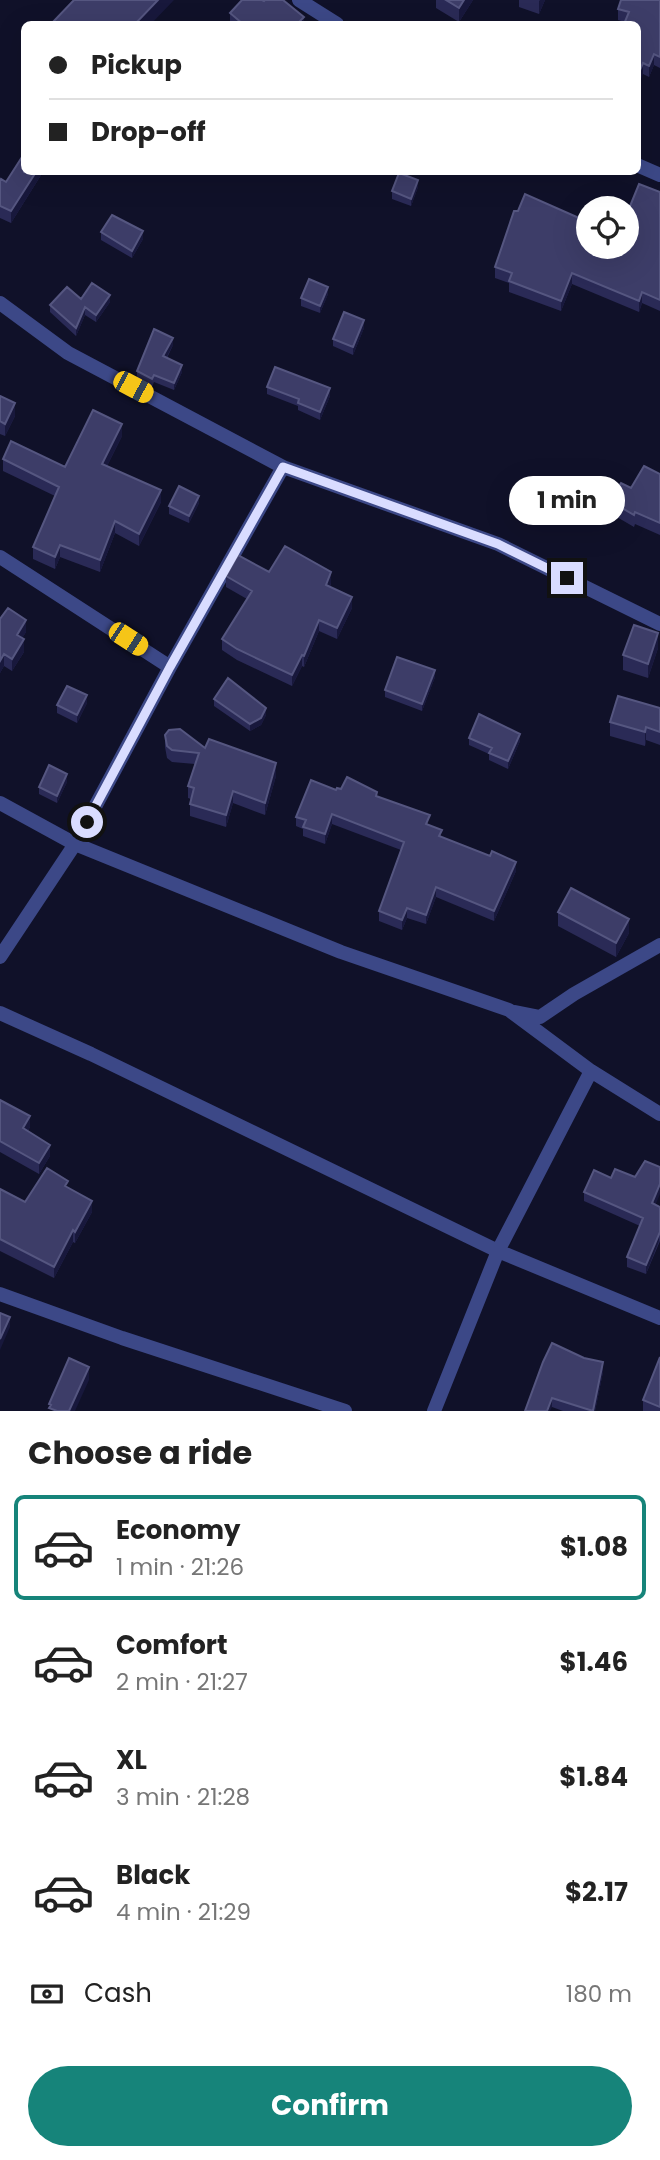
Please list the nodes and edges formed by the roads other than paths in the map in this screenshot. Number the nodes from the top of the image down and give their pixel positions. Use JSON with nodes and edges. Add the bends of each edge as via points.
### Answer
{"nodes":[{"id":1,"x":299,"y":0,"type":"edge"},
{"id":2,"x":332,"y":21,"type":"edge"},
{"id":3,"x":641,"y":167,"type":"edge"},
{"id":4,"x":660,"y":176,"type":"edge"},
{"id":5,"x":0,"y":303,"type":"edge"},
{"id":6,"x":283,"y":467,"type":"junction"},
{"id":7,"x":0,"y":557,"type":"edge"},
{"id":8,"x":660,"y":624,"type":"edge"},
{"id":9,"x":170,"y":667,"type":"junction"},
{"id":10,"x":0,"y":803,"type":"edge"},
{"id":11,"x":75,"y":844,"type":"junction"},
{"id":12,"x":660,"y":945,"type":"edge"},
{"id":13,"x":0,"y":957,"type":"edge"},
{"id":14,"x":509,"y":1010,"type":"junction"},
{"id":15,"x":0,"y":1013,"type":"edge"},
{"id":16,"x":591,"y":1071,"type":"junction"},
{"id":17,"x":660,"y":1114,"type":"edge"},
{"id":18,"x":498,"y":1251,"type":"junction"},
{"id":19,"x":0,"y":1294,"type":"edge"},
{"id":20,"x":660,"y":1318,"type":"edge"},
{"id":21,"x":345,"y":1411,"type":"edge"},
{"id":22,"x":434,"y":1411,"type":"edge"}],
"edges":[{"from":1,"to":2,"type":"street"},
{"from":3,"to":4,"type":"street"},
{"from":5,"to":6,"type":"street","via":[[68,353]]},
{"from":6,"to":8,"type":"street","via":[[498,544]]},
{"from":6,"to":9,"type":"street"},
{"from":7,"to":9,"type":"street"},
{"from":9,"to":11,"type":"street"},
{"from":10,"to":11,"type":"street"},
{"from":11,"to":13,"type":"street"},
{"from":11,"to":14,"type":"street","via":[[341,952]]},
{"from":12,"to":14,"type":"street","via":[[540,1017]]},
{"from":14,"to":16,"type":"street"},
{"from":15,"to":18,"type":"street"},
{"from":16,"to":17,"type":"street"},
{"from":16,"to":18,"type":"street"},
{"from":18,"to":20,"type":"street"},
{"from":18,"to":22,"type":"street"},
{"from":19,"to":21,"type":"street"}]}
